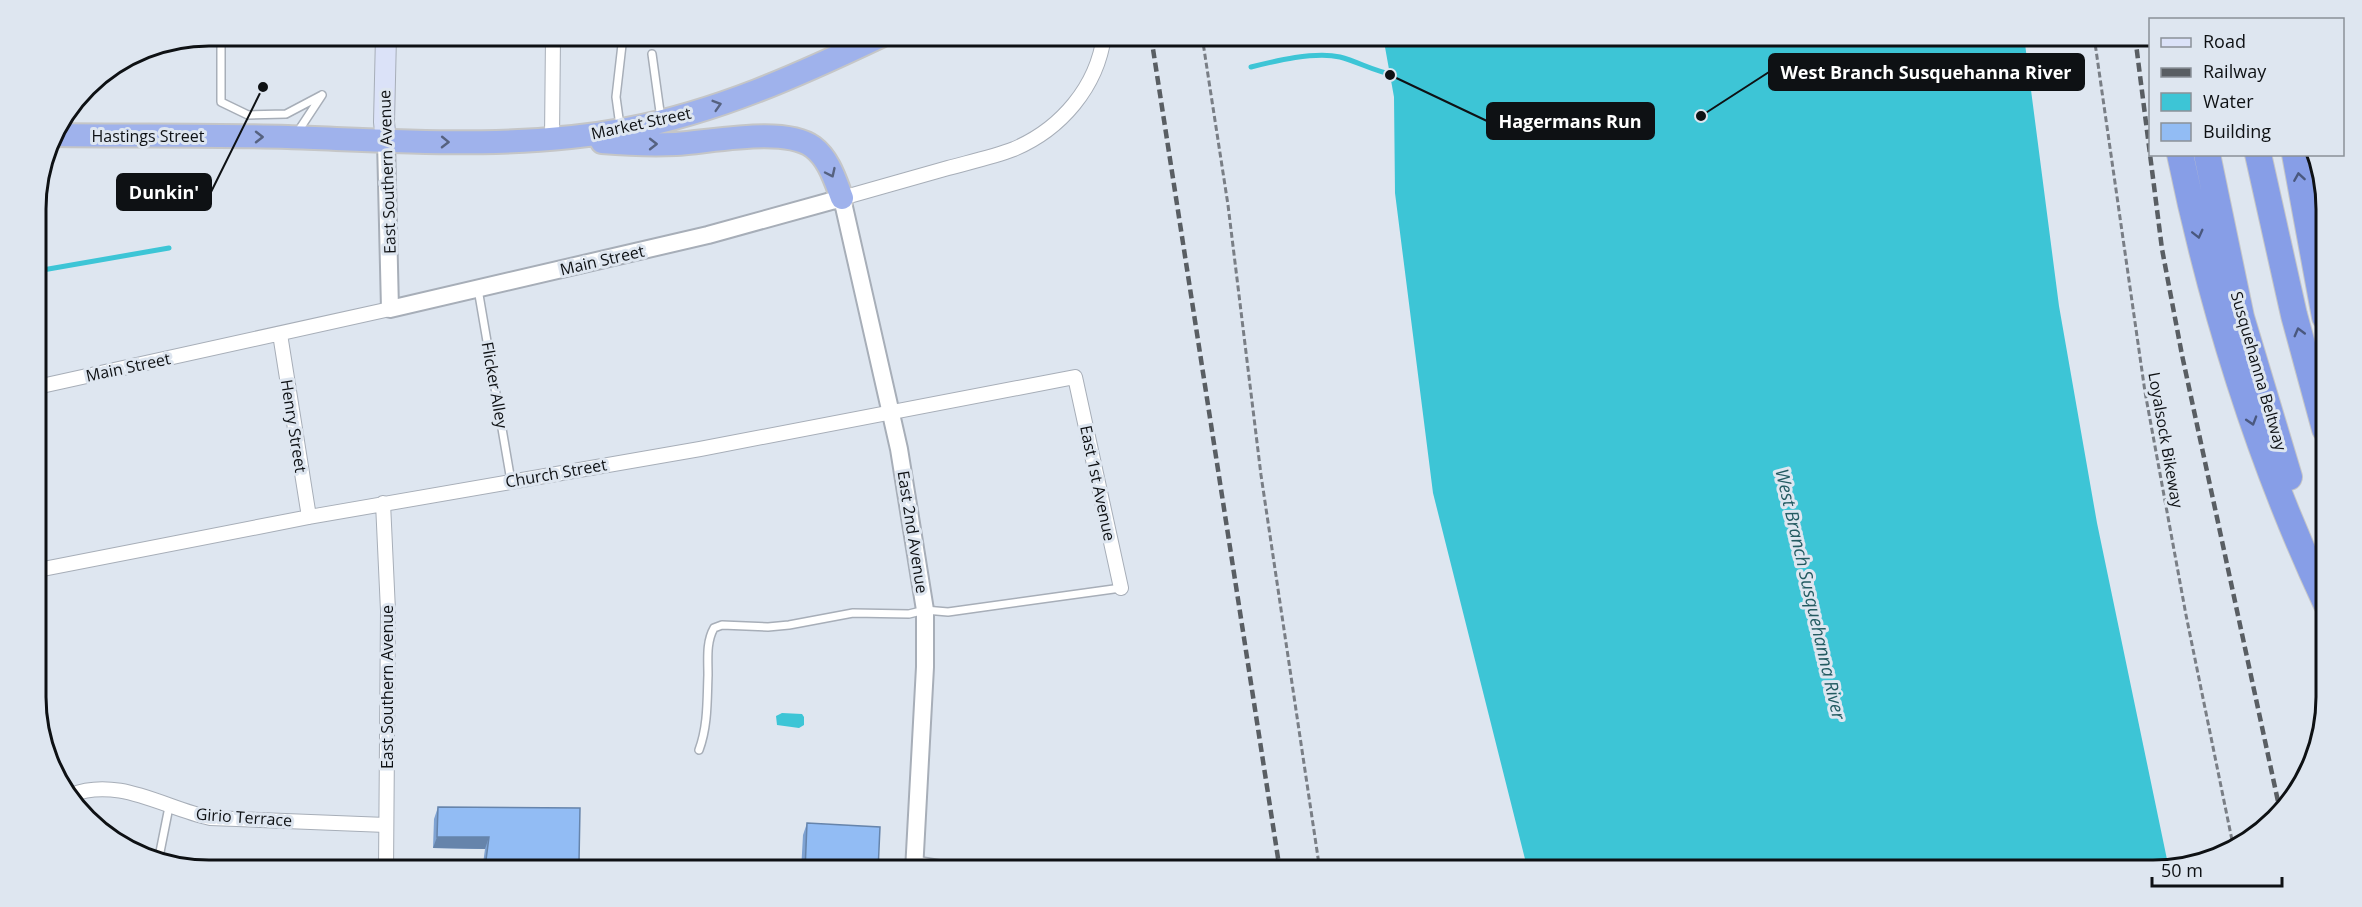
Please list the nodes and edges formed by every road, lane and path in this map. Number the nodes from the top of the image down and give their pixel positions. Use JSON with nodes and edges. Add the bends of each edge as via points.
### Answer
{"nodes":[{"id":1,"x":221,"y":46,"type":"edge"},
{"id":2,"x":386,"y":46,"type":"edge"},
{"id":3,"x":553,"y":46,"type":"edge"},
{"id":4,"x":622,"y":46,"type":"edge"},
{"id":5,"x":859,"y":46,"type":"edge"},
{"id":6,"x":1101,"y":46,"type":"edge"},
{"id":7,"x":1204,"y":46,"type":"edge"},
{"id":8,"x":2095,"y":46,"type":"edge"},
{"id":9,"x":652,"y":54,"type":"dead end"},
{"id":10,"x":661,"y":121,"type":"junction"},
{"id":11,"x":621,"y":130,"type":"junction"},
{"id":12,"x":65,"y":135,"type":"edge"},
{"id":13,"x":293,"y":138,"type":"junction"},
{"id":14,"x":552,"y":140,"type":"junction"},
{"id":15,"x":386,"y":141,"type":"junction"},
{"id":16,"x":2180,"y":156,"type":"edge"},
{"id":17,"x":2207,"y":156,"type":"edge"},
{"id":18,"x":2258,"y":156,"type":"edge"},
{"id":19,"x":2295,"y":156,"type":"edge"},
{"id":20,"x":842,"y":198,"type":"junction"},
{"id":21,"x":2316,"y":268,"type":"edge"},
{"id":22,"x":478,"y":289,"type":"junction"},
{"id":23,"x":390,"y":309,"type":"junction"},
{"id":24,"x":280,"y":334,"type":"junction"},
{"id":25,"x":1075,"y":377,"type":"joint"},
{"id":26,"x":47,"y":385,"type":"edge"},
{"id":27,"x":2316,"y":396,"type":"edge"},
{"id":28,"x":890,"y":412,"type":"junction"},
{"id":29,"x":511,"y":481,"type":"junction"},
{"id":30,"x":383,"y":503,"type":"junction"},
{"id":31,"x":309,"y":517,"type":"junction"},
{"id":32,"x":2316,"y":554,"type":"edge"},
{"id":33,"x":46,"y":568,"type":"edge"},
{"id":34,"x":2316,"y":582,"type":"edge"},
{"id":35,"x":1121,"y":588,"type":"joint"},
{"id":36,"x":926,"y":610,"type":"junction"},
{"id":37,"x":699,"y":750,"type":"dead end"},
{"id":38,"x":77,"y":792,"type":"edge"},
{"id":39,"x":169,"y":807,"type":"junction"},
{"id":40,"x":386,"y":825,"type":"junction"},
{"id":41,"x":2232,"y":840,"type":"edge"},
{"id":42,"x":160,"y":853,"type":"edge"},
{"id":43,"x":386,"y":860,"type":"edge"},
{"id":44,"x":914,"y":860,"type":"edge"},
{"id":45,"x":1318,"y":860,"type":"edge"}],
"edges":[{"from":1,"to":13,"type":"lane","via":[[221,102],[248,115],[286,114],[322,95]]},
{"from":2,"to":15,"type":"main road","name":"East Southern Avenue"},
{"from":3,"to":14,"type":"street"},
{"from":4,"to":11,"type":"lane","via":[[616,97]]},
{"from":10,"to":5,"type":"highway","name":"Market Street","one_way":true,"via":[[764,89]]},
{"from":6,"to":20,"type":"street","name":"Main Street","via":[[1094,71],[1080,96],[1039,136],[1005,152]]},
{"from":7,"to":45,"type":"path","via":[[1228,205],[1261,475]]},
{"from":8,"to":41,"type":"path","name":"Loyalsock Bikeway","via":[[2145,392]]},
{"from":9,"to":10,"type":"lane"},
{"from":10,"to":11,"type":"highway","name":"Market Street"},
{"from":11,"to":14,"type":"highway","name":"Market Street"},
{"from":12,"to":13,"type":"highway","name":"Hastings Street","one_way":true},
{"from":13,"to":15,"type":"highway","name":"Hastings Street"},
{"from":15,"to":14,"type":"highway","name":"Market Street","one_way":true},
{"from":14,"to":20,"type":"highway","one_way":true,"via":[[653,145],[773,136],[794,138],[811,146],[825,160]]},
{"from":15,"to":23,"type":"street","name":"East Southern Avenue"},
{"from":16,"to":34,"type":"highway","one_way":true,"via":[[2209,277],[2260,446]]},
{"from":17,"to":32,"type":"highway","name":"Susquehanna Beltway","via":[[2241,317]]},
{"from":27,"to":18,"type":"highway","one_way":true},
{"from":21,"to":19,"type":"highway","one_way":true},
{"from":20,"to":22,"type":"street","name":"Main Street","via":[[719,232]]},
{"from":20,"to":28,"type":"street","name":"East 2nd Avenue"},
{"from":22,"to":23,"type":"street","name":"Main Street"},
{"from":22,"to":29,"type":"lane","name":"Flicker Alley"},
{"from":23,"to":24,"type":"street","name":"Main Street"},
{"from":24,"to":26,"type":"street","name":"Main Street"},
{"from":24,"to":31,"type":"street","name":"Henry Street"},
{"from":25,"to":28,"type":"street","name":"Church Street"},
{"from":25,"to":35,"type":"street","name":"East 1st Avenue"},
{"from":28,"to":29,"type":"street","name":"Church Street"},
{"from":28,"to":36,"type":"street","name":"East 2nd Avenue"},
{"from":29,"to":30,"type":"street","name":"Church Street"},
{"from":30,"to":31,"type":"street","name":"Church Street"},
{"from":30,"to":40,"type":"street","name":"East Southern Avenue","via":[[388,611]]},
{"from":31,"to":33,"type":"street","name":"Church Street"},
{"from":35,"to":36,"type":"lane","via":[[948,612]]},
{"from":36,"to":37,"type":"lane","via":[[909,614],[854,613],[768,627],[714,628],[709,643],[704,738]]},
{"from":36,"to":44,"type":"street","name":"East 2nd Avenue"},
{"from":38,"to":39,"type":"street","name":"Girio Terrace","via":[[122,790]]},
{"from":39,"to":40,"type":"street","name":"Girio Terrace","via":[[210,818]]},
{"from":39,"to":42,"type":"lane"},
{"from":40,"to":43,"type":"street","name":"East Southern Avenue"}]}
